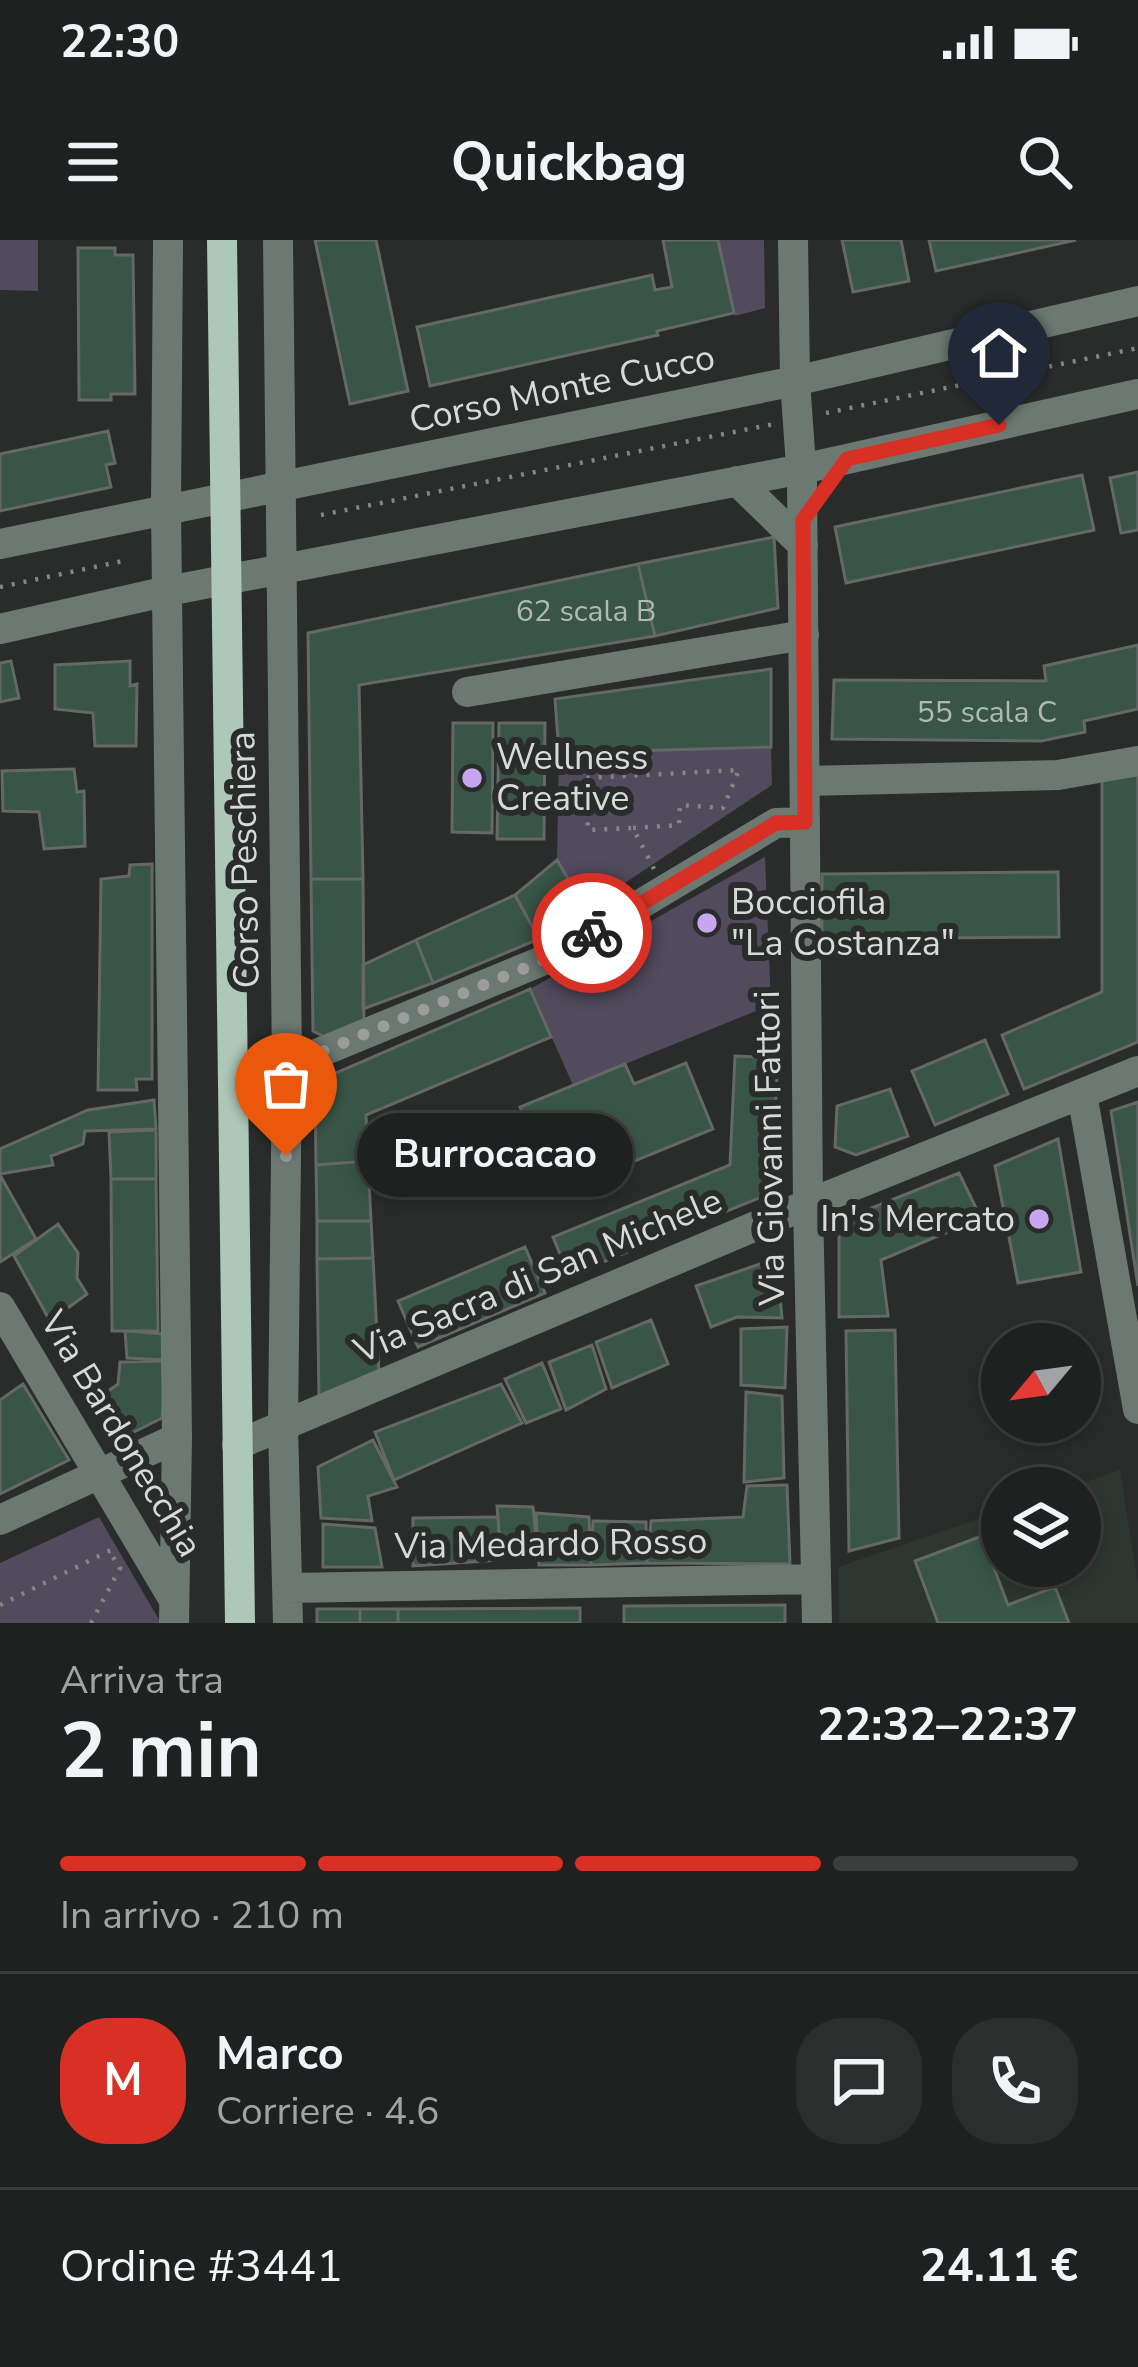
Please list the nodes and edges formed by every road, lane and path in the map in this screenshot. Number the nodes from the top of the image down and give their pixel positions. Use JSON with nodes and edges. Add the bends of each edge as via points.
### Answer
{"nodes":[{"id":1,"x":168,"y":240,"type":"edge"},
{"id":2,"x":222,"y":240,"type":"edge"},
{"id":3,"x":278,"y":240,"type":"edge"},
{"id":4,"x":793,"y":240,"type":"edge"},
{"id":5,"x":1138,"y":301,"type":"edge"},
{"id":6,"x":1138,"y":348,"type":"edge"},
{"id":7,"x":796,"y":381,"type":"junction"},
{"id":8,"x":1138,"y":394,"type":"edge"},
{"id":9,"x":798,"y":419,"type":"junction"},
{"id":10,"x":847,"y":459,"type":"junction"},
{"id":11,"x":802,"y":469,"type":"junction"},
{"id":12,"x":737,"y":481,"type":"junction"},
{"id":13,"x":279,"y":487,"type":"junction"},
{"id":14,"x":224,"y":497,"type":"junction"},
{"id":15,"x":166,"y":508,"type":"junction"},
{"id":16,"x":321,"y":515,"type":"dead end"},
{"id":17,"x":803,"y":533,"type":"junction"},
{"id":18,"x":0,"y":544,"type":"edge"},
{"id":19,"x":122,"y":561,"type":"dead end"},
{"id":20,"x":281,"y":570,"type":"junction"},
{"id":21,"x":224,"y":581,"type":"junction"},
{"id":22,"x":0,"y":587,"type":"edge"},
{"id":23,"x":168,"y":591,"type":"junction"},
{"id":24,"x":0,"y":628,"type":"edge"},
{"id":25,"x":804,"y":635,"type":"junction"},
{"id":26,"x":467,"y":692,"type":"dead end"},
{"id":27,"x":1138,"y":761,"type":"edge"},
{"id":28,"x":806,"y":782,"type":"junction"},
{"id":29,"x":805,"y":822,"type":"junction"},
{"id":30,"x":633,"y":828,"type":"junction"},
{"id":31,"x":664,"y":890,"type":"junction"},
{"id":32,"x":287,"y":1066,"type":"junction"},
{"id":33,"x":1138,"y":1071,"type":"edge"},
{"id":34,"x":1082,"y":1094,"type":"junction"},
{"id":35,"x":808,"y":1204,"type":"junction"},
{"id":36,"x":0,"y":1307,"type":"edge"},
{"id":37,"x":1138,"y":1408,"type":"edge"},
{"id":38,"x":283,"y":1426,"type":"junction"},
{"id":39,"x":177,"y":1438,"type":"junction"},
{"id":40,"x":237,"y":1445,"type":"junction"},
{"id":41,"x":100,"y":1474,"type":"junction"},
{"id":42,"x":0,"y":1520,"type":"edge"},
{"id":43,"x":124,"y":1544,"type":"junction"},
{"id":44,"x":815,"y":1579,"type":"junction"},
{"id":45,"x":288,"y":1588,"type":"junction"},
{"id":46,"x":0,"y":1605,"type":"edge"},
{"id":47,"x":174,"y":1612,"type":"edge"},
{"id":48,"x":91,"y":1623,"type":"edge"},
{"id":49,"x":240,"y":1623,"type":"edge"},
{"id":50,"x":289,"y":1623,"type":"edge"},
{"id":51,"x":817,"y":1623,"type":"edge"}],
"edges":[{"from":1,"to":15,"type":"street","name":"Corso Peschiera"},
{"from":2,"to":14,"type":"main road","name":"Corso Peschiera"},
{"from":3,"to":13,"type":"street","name":"Corso Peschiera"},
{"from":4,"to":7,"type":"street","name":"Via Giovanni Fattori"},
{"from":5,"to":7,"type":"street","name":"Corso Monte Cucco"},
{"from":6,"to":9,"type":"path"},
{"from":7,"to":9,"type":"street","name":"Via Giovanni Fattori"},
{"from":7,"to":13,"type":"street","name":"Corso Monte Cucco"},
{"from":8,"to":10,"type":"street"},
{"from":9,"to":11,"type":"street","name":"Via Giovanni Fattori"},
{"from":9,"to":16,"type":"path"},
{"from":10,"to":11,"type":"street"},
{"from":10,"to":17,"type":"street"},
{"from":11,"to":12,"type":"street"},
{"from":11,"to":17,"type":"street","name":"Via Giovanni Fattori"},
{"from":12,"to":17,"type":"street"},
{"from":12,"to":20,"type":"street"},
{"from":13,"to":14,"type":"street","name":"Corso Monte Cucco"},
{"from":13,"to":20,"type":"street","name":"Corso Peschiera"},
{"from":14,"to":15,"type":"street","name":"Corso Monte Cucco"},
{"from":14,"to":21,"type":"main road","name":"Corso Peschiera"},
{"from":15,"to":18,"type":"street","name":"Corso Monte Cucco"},
{"from":15,"to":23,"type":"street","name":"Corso Peschiera"},
{"from":17,"to":25,"type":"street","name":"Via Giovanni Fattori"},
{"from":19,"to":22,"type":"path"},
{"from":20,"to":21,"type":"street"},
{"from":20,"to":32,"type":"street","name":"Corso Peschiera"},
{"from":21,"to":23,"type":"street"},
{"from":21,"to":40,"type":"main road","name":"Corso Peschiera"},
{"from":23,"to":24,"type":"street"},
{"from":23,"to":39,"type":"street","name":"Corso Peschiera"},
{"from":25,"to":26,"type":"street"},
{"from":25,"to":28,"type":"street","name":"Via Giovanni Fattori"},
{"from":27,"to":28,"type":"street","via":[[1058,775]]},
{"from":28,"to":29,"type":"street","name":"Via Giovanni Fattori"},
{"from":29,"to":31,"type":"street","via":[[776,823]]},
{"from":29,"to":35,"type":"street","name":"Via Giovanni Fattori"},
{"from":30,"to":30,"type":"path","via":[[588,830],[586,778],[739,770],[723,808],[680,806],[679,825]]},
{"from":30,"to":31,"type":"path"},
{"from":31,"to":32,"type":"street","via":[[554,956]]},
{"from":32,"to":38,"type":"street","name":"Corso Peschiera"},
{"from":33,"to":34,"type":"street","name":"Via Sacra di San Michele"},
{"from":34,"to":35,"type":"street","name":"Via Sacra di San Michele"},
{"from":34,"to":37,"type":"street"},
{"from":35,"to":38,"type":"street","name":"Via Sacra di San Michele"},
{"from":35,"to":44,"type":"street","name":"Via Giovanni Fattori"},
{"from":36,"to":41,"type":"street","name":"Via Bardonecchia"},
{"from":38,"to":40,"type":"street","name":"Via Sacra di San Michele"},
{"from":38,"to":45,"type":"street","name":"Corso Peschiera"},
{"from":39,"to":41,"type":"street"},
{"from":39,"to":47,"type":"street","name":"Corso Peschiera"},
{"from":40,"to":49,"type":"main road","name":"Corso Peschiera"},
{"from":41,"to":42,"type":"street"},
{"from":41,"to":43,"type":"street","name":"Via Bardonecchia"},
{"from":43,"to":46,"type":"path"},
{"from":43,"to":47,"type":"street","name":"Via Bardonecchia"},
{"from":43,"to":48,"type":"path"},
{"from":44,"to":45,"type":"street","name":"Via Medardo Rosso"},
{"from":44,"to":51,"type":"street","name":"Via Giovanni Fattori"},
{"from":45,"to":50,"type":"street","name":"Corso Peschiera"}]}
